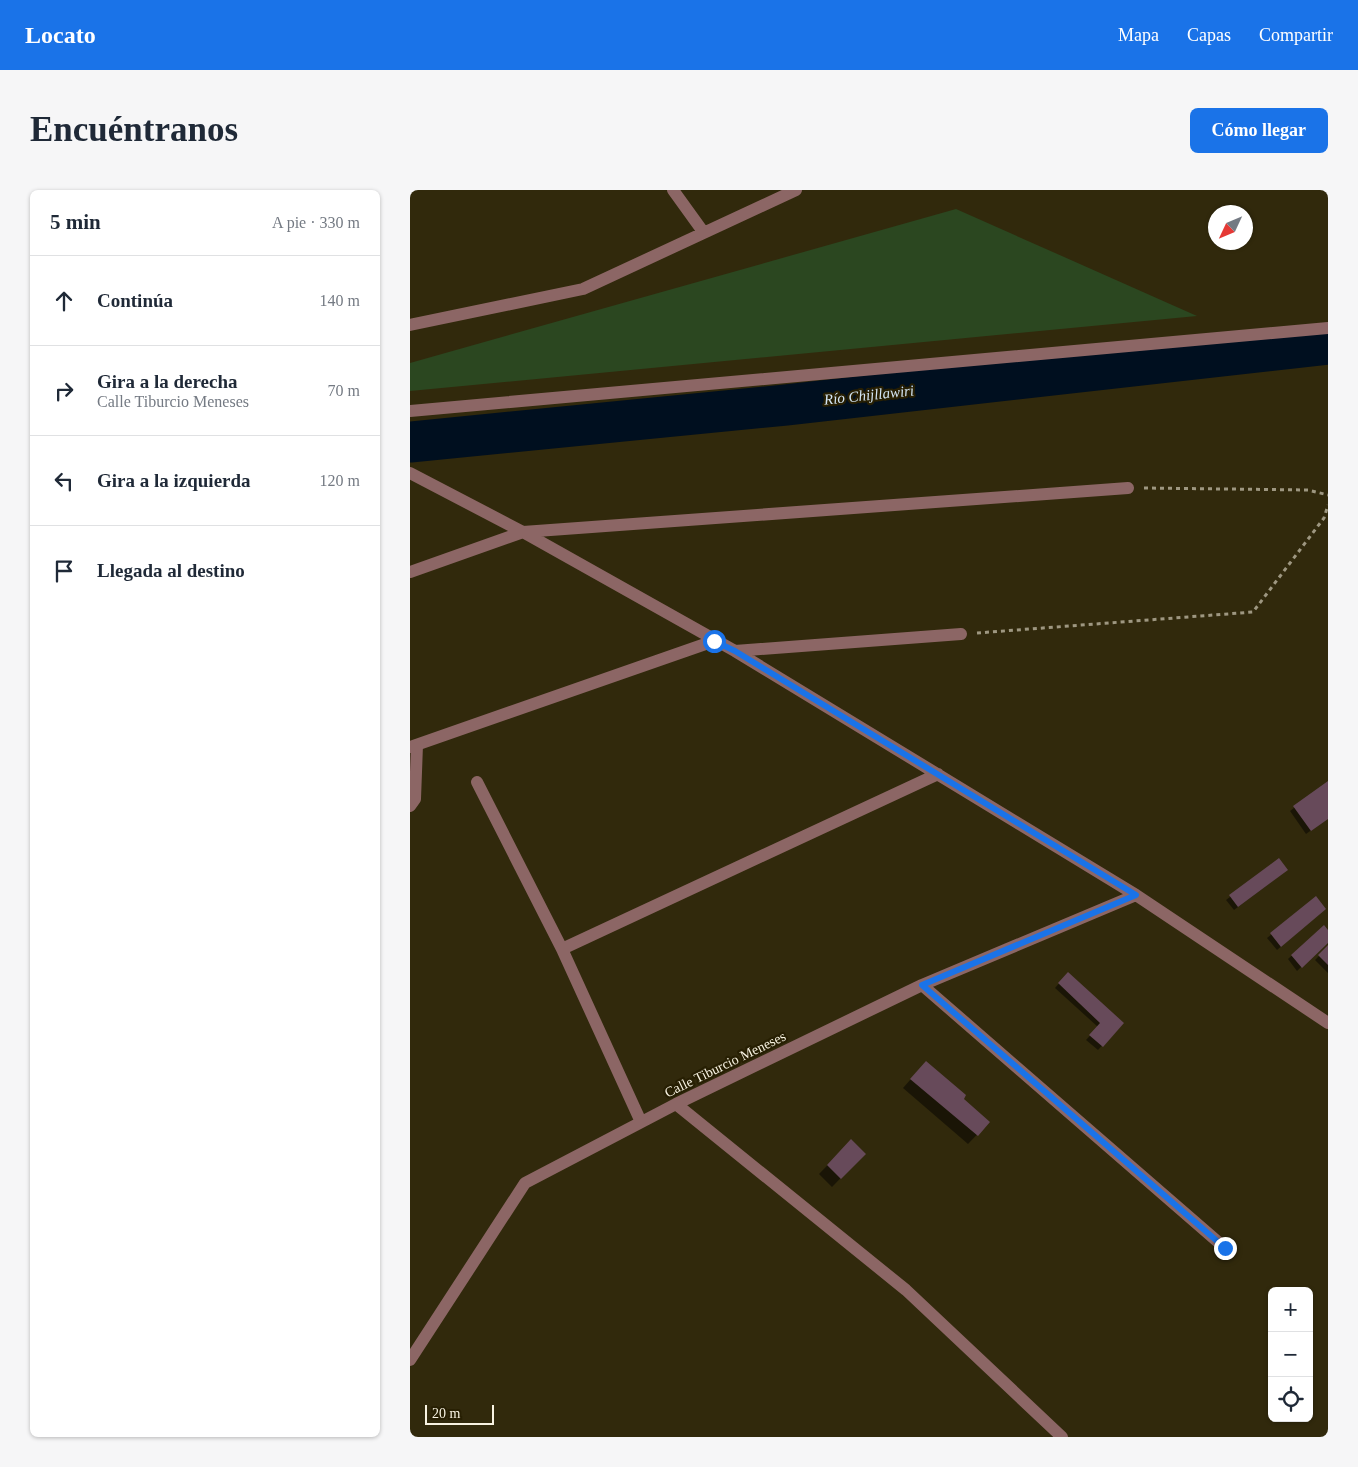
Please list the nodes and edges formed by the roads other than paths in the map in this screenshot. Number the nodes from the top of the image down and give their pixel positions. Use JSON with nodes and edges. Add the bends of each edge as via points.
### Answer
{"nodes":[{"id":1,"x":673,"y":190,"type":"edge"},
{"id":2,"x":796,"y":190,"type":"edge"},
{"id":3,"x":704,"y":233,"type":"junction"},
{"id":4,"x":410,"y":325,"type":"edge"},
{"id":5,"x":1328,"y":328,"type":"edge"},
{"id":6,"x":410,"y":410,"type":"edge"},
{"id":7,"x":410,"y":473,"type":"edge"},
{"id":8,"x":1128,"y":488,"type":"road end"},
{"id":9,"x":523,"y":532,"type":"junction"},
{"id":10,"x":410,"y":572,"type":"edge"},
{"id":11,"x":961,"y":634,"type":"road end"},
{"id":12,"x":714,"y":641,"type":"junction"},
{"id":13,"x":735,"y":651,"type":"junction"},
{"id":14,"x":413,"y":746,"type":"edge"},
{"id":15,"x":938,"y":774,"type":"junction"},
{"id":16,"x":478,"y":782,"type":"dead end"},
{"id":17,"x":410,"y":806,"type":"edge"},
{"id":18,"x":1136,"y":895,"type":"junction"},
{"id":19,"x":562,"y":949,"type":"junction"},
{"id":20,"x":922,"y":985,"type":"junction"},
{"id":21,"x":1328,"y":1023,"type":"edge"},
{"id":22,"x":676,"y":1104,"type":"junction"},
{"id":23,"x":641,"y":1122,"type":"junction"},
{"id":24,"x":1225,"y":1248,"type":"dead end"},
{"id":25,"x":410,"y":1360,"type":"edge"},
{"id":26,"x":1062,"y":1437,"type":"edge"}],
"edges":[{"from":1,"to":3,"type":"street"},
{"from":2,"to":3,"type":"street"},
{"from":3,"to":4,"type":"street","via":[[583,289]]},
{"from":5,"to":6,"type":"street"},
{"from":7,"to":9,"type":"street"},
{"from":8,"to":9,"type":"street"},
{"from":9,"to":10,"type":"street"},
{"from":9,"to":12,"type":"street"},
{"from":11,"to":13,"type":"street"},
{"from":12,"to":13,"type":"street"},
{"from":12,"to":14,"type":"street"},
{"from":13,"to":15,"type":"street"},
{"from":14,"to":17,"type":"street","via":[[416,800]]},
{"from":15,"to":18,"type":"street"},
{"from":15,"to":19,"type":"street"},
{"from":16,"to":19,"type":"street"},
{"from":18,"to":20,"type":"street","name":"Calle Tiburcio Meneses"},
{"from":18,"to":21,"type":"street"},
{"from":19,"to":23,"type":"street"},
{"from":20,"to":22,"type":"street","name":"Calle Tiburcio Meneses"},
{"from":20,"to":24,"type":"street"},
{"from":22,"to":23,"type":"street","name":"Calle Tiburcio Meneses"},
{"from":22,"to":26,"type":"street","via":[[906,1290]]},
{"from":23,"to":25,"type":"street","name":"Calle Tiburcio Meneses","via":[[525,1184]]}]}
